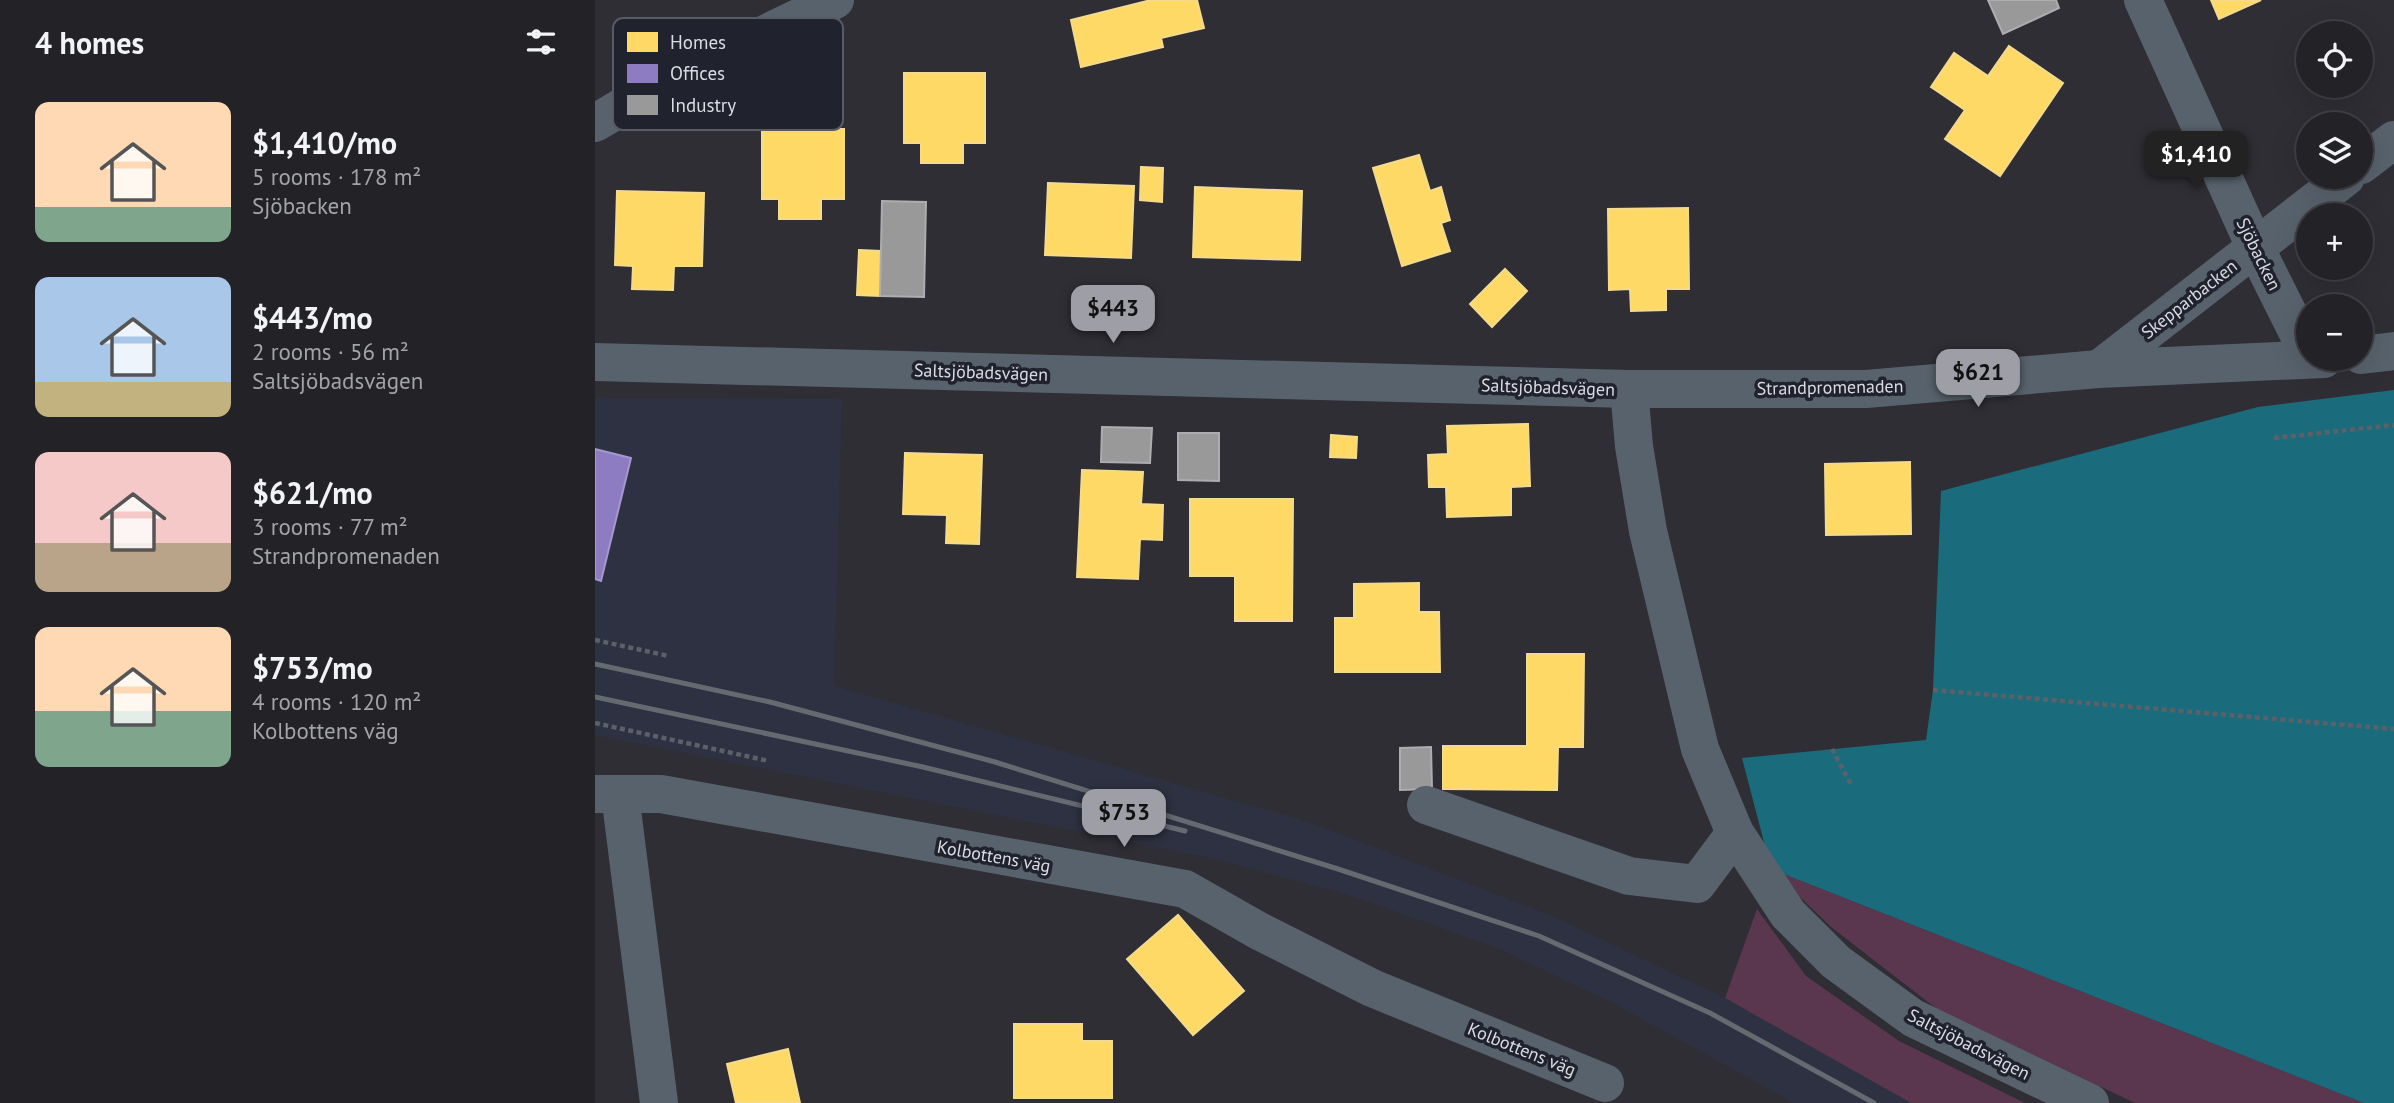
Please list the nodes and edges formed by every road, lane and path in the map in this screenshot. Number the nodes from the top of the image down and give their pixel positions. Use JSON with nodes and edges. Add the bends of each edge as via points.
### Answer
{"nodes":[{"id":1,"x":835,"y":0,"type":"edge"},
{"id":2,"x":2143,"y":0,"type":"edge"},
{"id":3,"x":798,"y":18,"type":"edge"},
{"id":4,"x":613,"y":112,"type":"edge"},
{"id":5,"x":595,"y":123,"type":"edge"},
{"id":6,"x":2394,"y":139,"type":"edge"},
{"id":7,"x":2373,"y":156,"type":"edge"},
{"id":8,"x":2330,"y":189,"type":"edge"},
{"id":9,"x":2255,"y":247,"type":"junction"},
{"id":10,"x":2296,"y":324,"type":"edge"},
{"id":11,"x":2394,"y":351,"type":"edge"},
{"id":12,"x":2373,"y":354,"type":"edge"},
{"id":13,"x":2296,"y":359,"type":"edge"},
{"id":14,"x":595,"y":362,"type":"edge"},
{"id":15,"x":2099,"y":369,"type":"junction"},
{"id":16,"x":1629,"y":389,"type":"junction"},
{"id":17,"x":2394,"y":425,"type":"edge"},
{"id":18,"x":2274,"y":438,"type":"dead end"},
{"id":19,"x":595,"y":640,"type":"edge"},
{"id":20,"x":669,"y":656,"type":"dead end"},
{"id":21,"x":1933,"y":690,"type":"dead end"},
{"id":22,"x":595,"y":723,"type":"edge"},
{"id":23,"x":2394,"y":729,"type":"edge"},
{"id":24,"x":1832,"y":749,"type":"dead end"},
{"id":25,"x":769,"y":761,"type":"dead end"},
{"id":26,"x":1852,"y":786,"type":"dead end"},
{"id":27,"x":608,"y":794,"type":"edge"},
{"id":28,"x":1426,"y":805,"type":"dead end"},
{"id":29,"x":1735,"y":834,"type":"junction"},
{"id":30,"x":1605,"y":1083,"type":"dead end"},
{"id":31,"x":659,"y":1103,"type":"edge"},
{"id":32,"x":2089,"y":1103,"type":"edge"}],
"edges":[{"from":1,"to":3,"type":"street"},
{"from":2,"to":9,"type":"street","name":"Sjöbacken"},
{"from":4,"to":5,"type":"street"},
{"from":6,"to":7,"type":"street"},
{"from":8,"to":9,"type":"street","name":"Skepparbacken"},
{"from":9,"to":10,"type":"street","name":"Sjöbacken"},
{"from":9,"to":15,"type":"street","name":"Skepparbacken"},
{"from":11,"to":12,"type":"street"},
{"from":13,"to":15,"type":"street","name":"Strandpromenaden"},
{"from":14,"to":16,"type":"street","name":"Saltsjöbadsvägen"},
{"from":15,"to":16,"type":"street","name":"Strandpromenaden","via":[[1866,389]]},
{"from":16,"to":29,"type":"street","name":"Saltsjöbadsvägen","via":[[1648,531],[1700,749]]},
{"from":17,"to":18,"type":"path"},
{"from":19,"to":20,"type":"path"},
{"from":21,"to":23,"type":"path"},
{"from":22,"to":25,"type":"path"},
{"from":24,"to":26,"type":"path"},
{"from":27,"to":30,"type":"street","name":"Kolbottens väg","via":[[661,794],[1185,890],[1372,988]]},
{"from":27,"to":31,"type":"street"},
{"from":28,"to":29,"type":"street","via":[[1629,876],[1697,884]]},
{"from":29,"to":32,"type":"street","name":"Saltsjöbadsvägen","via":[[1788,914],[1836,962],[1913,1018]]}]}
